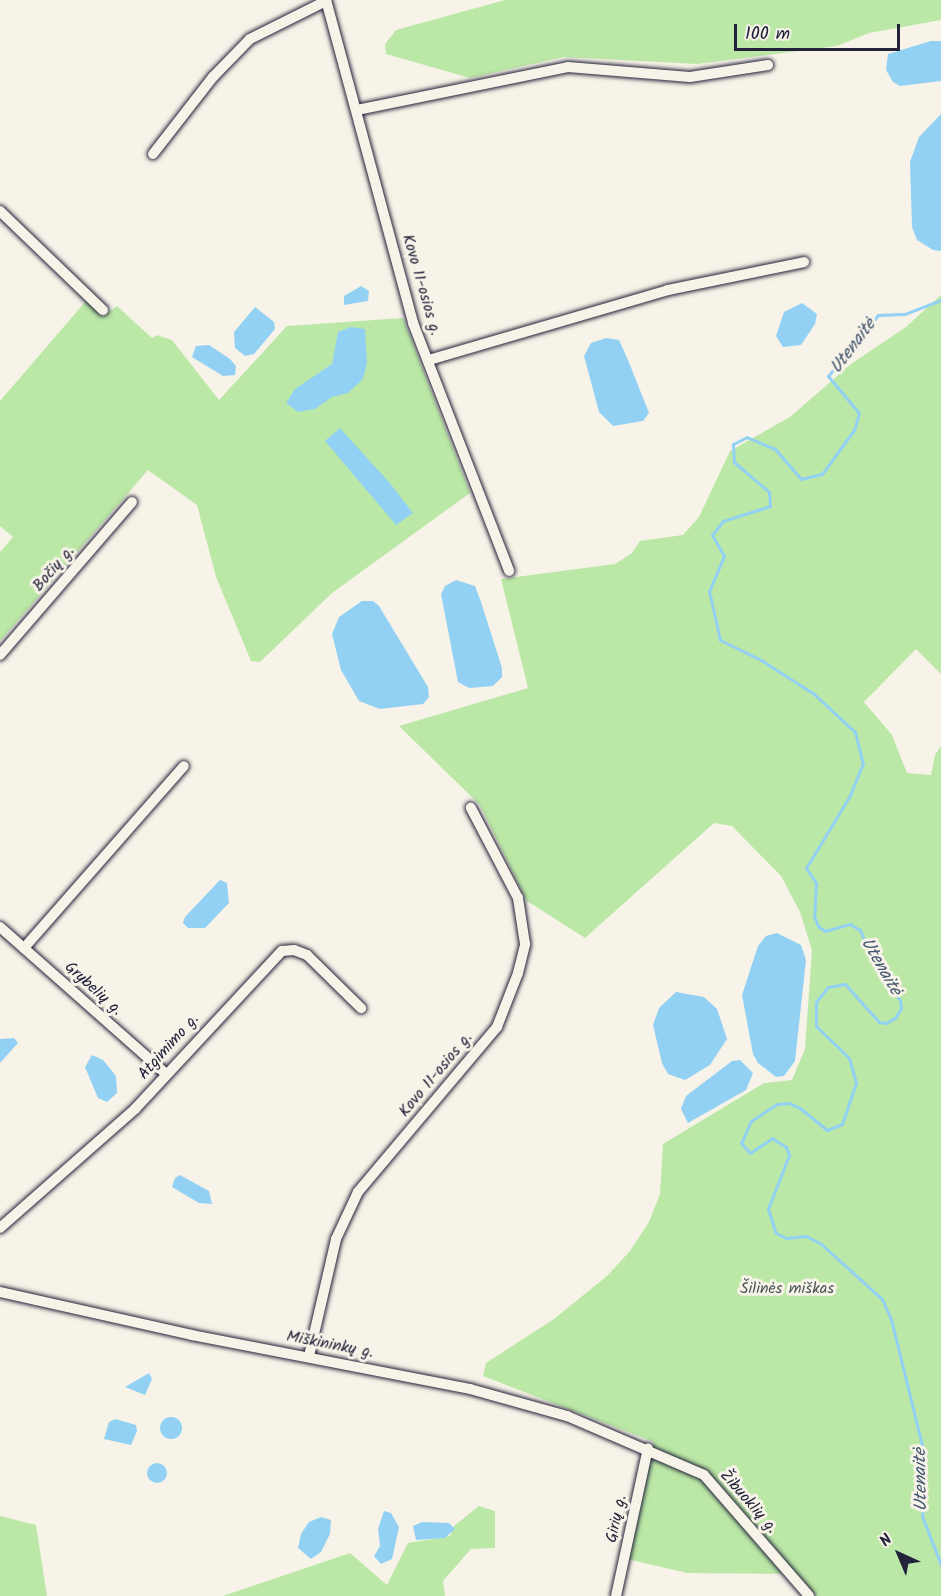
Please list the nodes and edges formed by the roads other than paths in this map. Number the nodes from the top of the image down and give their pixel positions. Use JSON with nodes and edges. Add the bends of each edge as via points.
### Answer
{"nodes":[{"id":1,"x":326,"y":0,"type":"edge"},
{"id":2,"x":768,"y":65,"type":"dead end"},
{"id":3,"x":357,"y":110,"type":"junction"},
{"id":4,"x":153,"y":154,"type":"dead end"},
{"id":5,"x":0,"y":211,"type":"edge"},
{"id":6,"x":804,"y":262,"type":"dead end"},
{"id":7,"x":104,"y":310,"type":"dead end"},
{"id":8,"x":429,"y":360,"type":"junction"},
{"id":9,"x":132,"y":502,"type":"dead end"},
{"id":10,"x":509,"y":571,"type":"dead end"},
{"id":11,"x":0,"y":655,"type":"edge"},
{"id":12,"x":184,"y":766,"type":"dead end"},
{"id":13,"x":471,"y":807,"type":"dead end"},
{"id":14,"x":0,"y":927,"type":"edge"},
{"id":15,"x":24,"y":948,"type":"junction"},
{"id":16,"x":361,"y":1008,"type":"dead end"},
{"id":17,"x":165,"y":1073,"type":"junction"},
{"id":18,"x":0,"y":1228,"type":"edge"},
{"id":19,"x":0,"y":1292,"type":"edge"},
{"id":20,"x":309,"y":1356,"type":"junction"},
{"id":21,"x":648,"y":1448,"type":"junction"},
{"id":22,"x":616,"y":1596,"type":"edge"},
{"id":23,"x":809,"y":1596,"type":"edge"}],
"edges":[{"from":1,"to":3,"type":"street","name":"Kovo 11-osios g."},
{"from":1,"to":4,"type":"street","via":[[250,39],[213,77]]},
{"from":2,"to":3,"type":"street","via":[[690,77],[568,67]]},
{"from":3,"to":8,"type":"street","name":"Kovo 11-osios g.","via":[[413,323]]},
{"from":5,"to":7,"type":"street"},
{"from":6,"to":8,"type":"street","via":[[668,290]]},
{"from":8,"to":10,"type":"street","name":"Kovo 11-osios g."},
{"from":9,"to":11,"type":"street","name":"Bočių g."},
{"from":12,"to":15,"type":"street"},
{"from":13,"to":20,"type":"street","name":"Kovo 11-osios g.","via":[[518,898],[525,944],[518,973],[497,1026],[358,1192],[349,1208],[336,1239]]},
{"from":14,"to":15,"type":"street","name":"Grybelių g."},
{"from":15,"to":17,"type":"street","name":"Grybelių g."},
{"from":16,"to":17,"type":"street","name":"Atgimimo g.","via":[[307,956],[294,950],[282,951]]},
{"from":17,"to":18,"type":"street","name":"Atgimimo g.","via":[[135,1109]]},
{"from":19,"to":20,"type":"street","name":"Miškininkų g."},
{"from":20,"to":21,"type":"street","name":"Miškininkų g.","via":[[525,1403]]},
{"from":21,"to":22,"type":"street","name":"Girių g."},
{"from":21,"to":23,"type":"street","name":"Žibuoklių g.","via":[[704,1475]]}]}
